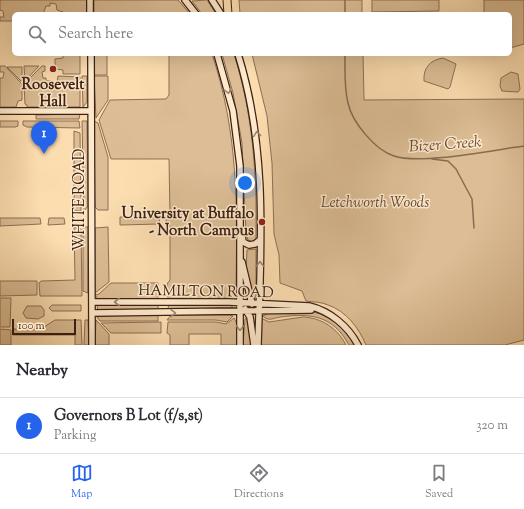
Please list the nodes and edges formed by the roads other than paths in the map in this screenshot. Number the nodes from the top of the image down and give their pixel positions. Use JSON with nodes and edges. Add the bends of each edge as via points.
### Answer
{"nodes":[{"id":1,"x":90,"y":0,"type":"edge"},
{"id":2,"x":185,"y":0,"type":"edge"},
{"id":3,"x":212,"y":0,"type":"edge"},
{"id":4,"x":227,"y":0,"type":"edge"},
{"id":5,"x":90,"y":12,"type":"edge"},
{"id":6,"x":194,"y":12,"type":"edge"},
{"id":7,"x":220,"y":12,"type":"edge"},
{"id":8,"x":228,"y":12,"type":"edge"},
{"id":9,"x":90,"y":56,"type":"edge"},
{"id":10,"x":218,"y":56,"type":"edge"},
{"id":11,"x":239,"y":56,"type":"edge"},
{"id":12,"x":91,"y":110,"type":"junction"},
{"id":13,"x":0,"y":111,"type":"edge"},
{"id":14,"x":241,"y":230,"type":"junction"},
{"id":15,"x":260,"y":240,"type":"junction"},
{"id":16,"x":240,"y":252,"type":"junction"},
{"id":17,"x":92,"y":302,"type":"junction"},
{"id":18,"x":240,"y":302,"type":"junction"},
{"id":19,"x":251,"y":303,"type":"junction"},
{"id":20,"x":259,"y":303,"type":"junction"},
{"id":21,"x":319,"y":310,"type":"junction"},
{"id":22,"x":240,"y":311,"type":"junction"},
{"id":23,"x":247,"y":311,"type":"junction"},
{"id":24,"x":259,"y":311,"type":"junction"},
{"id":25,"x":92,"y":313,"type":"junction"},
{"id":26,"x":92,"y":345,"type":"edge"},
{"id":27,"x":240,"y":345,"type":"edge"},
{"id":28,"x":254,"y":345,"type":"edge"},
{"id":29,"x":258,"y":345,"type":"edge"},
{"id":30,"x":358,"y":345,"type":"edge"}],
"edges":[{"from":1,"to":5,"type":"street"},
{"from":2,"to":6,"type":"street"},
{"from":3,"to":7,"type":"street"},
{"from":4,"to":8,"type":"highway"},
{"from":9,"to":12,"type":"street","name":"WHITE ROAD"},
{"from":10,"to":14,"type":"street","one_way":true,"via":[[236,128]]},
{"from":15,"to":11,"type":"street","one_way":true,"via":[[258,143],[252,103]]},
{"from":12,"to":13,"type":"street"},
{"from":12,"to":17,"type":"street","name":"WHITE ROAD"},
{"from":14,"to":15,"type":"street","via":[[245,244],[252,246]]},
{"from":14,"to":16,"type":"street"},
{"from":20,"to":15,"type":"street","one_way":true},
{"from":16,"to":18,"type":"street"},
{"from":16,"to":19,"type":"street"},
{"from":18,"to":17,"type":"street","name":"HAMILTON ROAD","one_way":true},
{"from":17,"to":25,"type":"street","name":"WHITE ROAD"},
{"from":18,"to":19,"type":"street","name":"HAMILTON ROAD"},
{"from":18,"to":22,"type":"street"},
{"from":18,"to":23,"type":"street"},
{"from":19,"to":20,"type":"street","name":"HAMILTON ROAD"},
{"from":19,"to":24,"type":"street"},
{"from":20,"to":21,"type":"street","name":"HAMILTON ROAD","via":[[304,306]]},
{"from":20,"to":24,"type":"street"},
{"from":21,"to":24,"type":"street","name":"HAMILTON ROAD"},
{"from":21,"to":30,"type":"street","name":"HAMILTON ROAD","via":[[343,324]]},
{"from":22,"to":23,"type":"street","name":"HAMILTON ROAD"},
{"from":25,"to":22,"type":"street","name":"HAMILTON ROAD","one_way":true},
{"from":22,"to":27,"type":"street","one_way":true},
{"from":23,"to":24,"type":"street","name":"HAMILTON ROAD"},
{"from":23,"to":28,"type":"street"},
{"from":24,"to":29,"type":"street"},
{"from":25,"to":26,"type":"street","name":"WHITE ROAD"}]}
